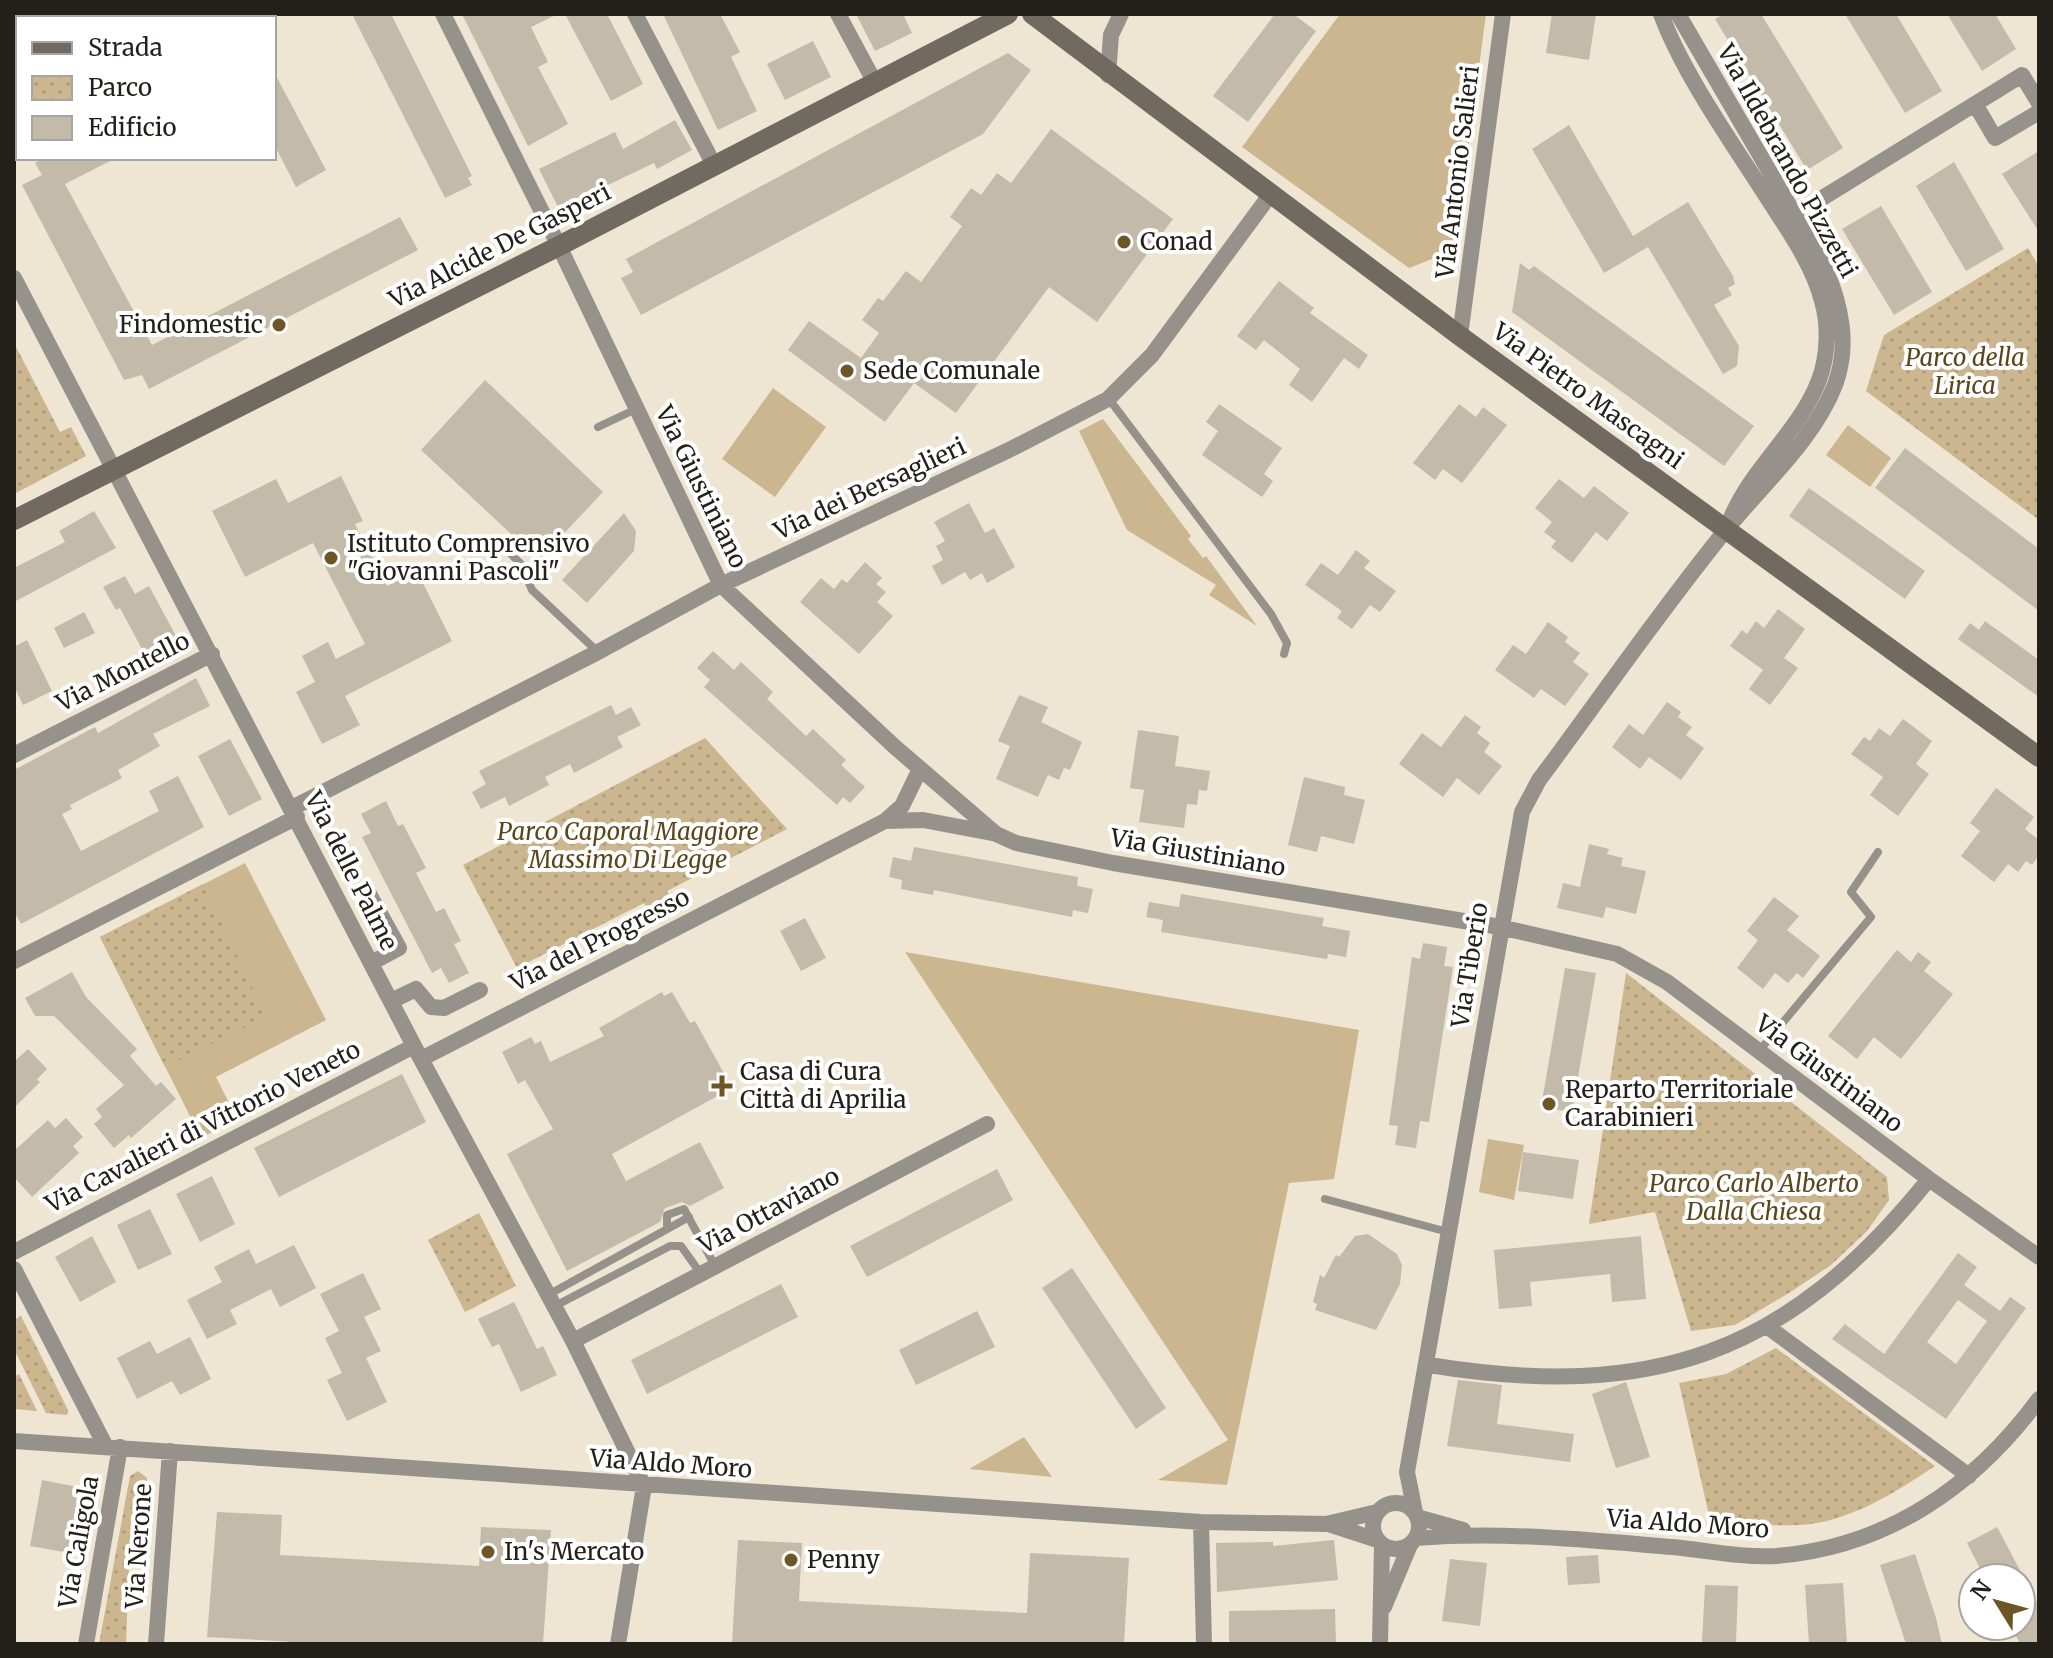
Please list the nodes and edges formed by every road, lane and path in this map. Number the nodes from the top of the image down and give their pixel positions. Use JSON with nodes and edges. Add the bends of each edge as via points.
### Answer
{"nodes":[{"id":1,"x":443,"y":14,"type":"edge"},
{"id":2,"x":635,"y":14,"type":"edge"},
{"id":3,"x":838,"y":14,"type":"edge"},
{"id":4,"x":1008,"y":14,"type":"edge"},
{"id":5,"x":1032,"y":14,"type":"edge"},
{"id":6,"x":1121,"y":14,"type":"edge"},
{"id":7,"x":1503,"y":14,"type":"edge"},
{"id":8,"x":1661,"y":14,"type":"edge"},
{"id":9,"x":1678,"y":14,"type":"edge"},
{"id":10,"x":1108,"y":75,"type":"junction"},
{"id":11,"x":874,"y":81,"type":"junction"},
{"id":12,"x":2039,"y":103,"type":"edge"},
{"id":13,"x":1975,"y":104,"type":"junction"},
{"id":14,"x":2039,"y":112,"type":"edge"},
{"id":15,"x":714,"y":165,"type":"junction"},
{"id":16,"x":1270,"y":195,"type":"junction"},
{"id":17,"x":1788,"y":218,"type":"junction"},
{"id":18,"x":559,"y":246,"type":"junction"},
{"id":19,"x":14,"y":278,"type":"edge"},
{"id":20,"x":1460,"y":336,"type":"junction"},
{"id":21,"x":1108,"y":399,"type":"junction"},
{"id":22,"x":637,"y":408,"type":"junction"},
{"id":23,"x":598,"y":427,"type":"dead end"},
{"id":24,"x":113,"y":470,"type":"junction"},
{"id":25,"x":14,"y":520,"type":"edge"},
{"id":26,"x":1727,"y":528,"type":"junction"},
{"id":27,"x":507,"y":550,"type":"dead end"},
{"id":28,"x":721,"y":585,"type":"junction"},
{"id":29,"x":598,"y":652,"type":"junction"},
{"id":30,"x":212,"y":654,"type":"junction"},
{"id":31,"x":1284,"y":654,"type":"dead end"},
{"id":32,"x":14,"y":755,"type":"edge"},
{"id":33,"x":2039,"y":757,"type":"edge"},
{"id":34,"x":920,"y":769,"type":"junction"},
{"id":35,"x":296,"y":816,"type":"junction"},
{"id":36,"x":885,"y":821,"type":"junction"},
{"id":37,"x":996,"y":834,"type":"junction"},
{"id":38,"x":1878,"y":852,"type":"dead end"},
{"id":39,"x":369,"y":894,"type":"dead end"},
{"id":40,"x":1500,"y":927,"type":"junction"},
{"id":41,"x":14,"y":961,"type":"edge"},
{"id":42,"x":371,"y":963,"type":"junction"},
{"id":43,"x":480,"y":990,"type":"dead end"},
{"id":44,"x":391,"y":1001,"type":"junction"},
{"id":45,"x":1758,"y":1051,"type":"junction"},
{"id":46,"x":417,"y":1052,"type":"junction"},
{"id":47,"x":987,"y":1124,"type":"dead end"},
{"id":48,"x":1929,"y":1179,"type":"junction"},
{"id":49,"x":1325,"y":1199,"type":"dead end"},
{"id":50,"x":1450,"y":1233,"type":"junction"},
{"id":51,"x":14,"y":1252,"type":"edge"},
{"id":52,"x":2039,"y":1257,"type":"edge"},
{"id":53,"x":14,"y":1269,"type":"edge"},
{"id":54,"x":708,"y":1270,"type":"junction"},
{"id":55,"x":551,"y":1301,"type":"junction"},
{"id":56,"x":1768,"y":1327,"type":"junction"},
{"id":57,"x":573,"y":1341,"type":"junction"},
{"id":58,"x":1429,"y":1365,"type":"junction"},
{"id":59,"x":2039,"y":1399,"type":"edge"},
{"id":60,"x":14,"y":1441,"type":"edge"},
{"id":61,"x":113,"y":1447,"type":"junction"},
{"id":62,"x":170,"y":1451,"type":"junction"},
{"id":63,"x":1407,"y":1472,"type":"junction"},
{"id":64,"x":1969,"y":1476,"type":"junction"},
{"id":65,"x":644,"y":1486,"type":"junction"},
{"id":66,"x":1382,"y":1509,"type":"junction"},
{"id":67,"x":1416,"y":1515,"type":"junction"},
{"id":68,"x":1201,"y":1522,"type":"junction"},
{"id":69,"x":1326,"y":1524,"type":"junction"},
{"id":70,"x":1472,"y":1533,"type":"junction"},
{"id":71,"x":1413,"y":1542,"type":"junction"},
{"id":72,"x":1380,"y":1543,"type":"junction"},
{"id":73,"x":1379,"y":1620,"type":"junction"},
{"id":74,"x":86,"y":1644,"type":"edge"},
{"id":75,"x":156,"y":1644,"type":"edge"},
{"id":76,"x":618,"y":1644,"type":"edge"},
{"id":77,"x":1204,"y":1644,"type":"edge"},
{"id":78,"x":1380,"y":1644,"type":"edge"}],
"edges":[{"from":1,"to":18,"type":"street","name":"Via Giustiniano"},
{"from":2,"to":15,"type":"street"},
{"from":3,"to":11,"type":"street"},
{"from":4,"to":11,"type":"street","name":"Via Alcide De Gasperi"},
{"from":5,"to":10,"type":"street","name":"Via Pietro Mascagni"},
{"from":6,"to":10,"type":"street","via":[[1111,35]]},
{"from":7,"to":20,"type":"street","name":"Via Antonio Salieri"},
{"from":8,"to":17,"type":"street","name":"Via Ildebrando Pizzetti","via":[[1678,50]]},
{"from":9,"to":17,"type":"street","name":"Via Ildebrando Pizzetti"},
{"from":10,"to":16,"type":"street","name":"Via Pietro Mascagni"},
{"from":11,"to":15,"type":"street","name":"Via Alcide De Gasperi"},
{"from":12,"to":13,"type":"street","via":[[2022,75]]},
{"from":13,"to":14,"type":"street","via":[[1995,138]]},
{"from":13,"to":17,"type":"street"},
{"from":15,"to":18,"type":"street","name":"Via Alcide De Gasperi"},
{"from":16,"to":20,"type":"street","name":"Via Pietro Mascagni"},
{"from":16,"to":21,"type":"street","name":"Via dei Bersaglieri","via":[[1152,355]]},
{"from":17,"to":26,"type":"street","name":"Via Ildebrando Pizzetti","via":[[1823,303],[1823,367],[1808,402],[1746,487]]},
{"from":18,"to":22,"type":"street","name":"Via Giustiniano"},
{"from":18,"to":24,"type":"street","name":"Via Alcide De Gasperi"},
{"from":19,"to":24,"type":"street","name":"Via delle Palme"},
{"from":20,"to":26,"type":"street","name":"Via Pietro Mascagni"},
{"from":21,"to":28,"type":"street","name":"Via dei Bersaglieri"},
{"from":21,"to":31,"type":"lane","via":[[1271,614],[1287,643]]},
{"from":22,"to":23,"type":"lane"},
{"from":22,"to":28,"type":"street","name":"Via Giustiniano"},
{"from":24,"to":25,"type":"street","name":"Via Alcide De Gasperi"},
{"from":24,"to":30,"type":"street","name":"Via delle Palme"},
{"from":26,"to":33,"type":"street","name":"Via Pietro Mascagni"},
{"from":26,"to":40,"type":"street","name":"Via Tiberio","via":[[1532,792],[1516,833]]},
{"from":27,"to":29,"type":"lane","via":[[521,564],[532,590]]},
{"from":28,"to":29,"type":"street","name":"Via dei Bersaglieri"},
{"from":28,"to":34,"type":"street","name":"Via Giustiniano"},
{"from":29,"to":35,"type":"street","name":"Via dei Bersaglieri"},
{"from":30,"to":32,"type":"street","name":"Via Montello"},
{"from":30,"to":35,"type":"street","name":"Via delle Palme"},
{"from":34,"to":36,"type":"street","name":"Via del Progresso","via":[[902,806]]},
{"from":34,"to":37,"type":"street","name":"Via Giustiniano"},
{"from":35,"to":41,"type":"street","name":"Via dei Bersaglieri"},
{"from":35,"to":42,"type":"street","name":"Via delle Palme"},
{"from":36,"to":37,"type":"street","name":"Via del Progresso","via":[[923,820]]},
{"from":36,"to":46,"type":"street","name":"Via del Progresso"},
{"from":37,"to":40,"type":"street","name":"Via Giustiniano","via":[[1113,863]]},
{"from":38,"to":45,"type":"lane","via":[[1851,892],[1871,917]]},
{"from":39,"to":42,"type":"street","via":[[399,948]]},
{"from":40,"to":45,"type":"street","name":"Via Giustiniano","via":[[1592,945],[1629,959]]},
{"from":40,"to":50,"type":"street","name":"Via Tiberio"},
{"from":42,"to":44,"type":"street","name":"Via delle Palme"},
{"from":43,"to":44,"type":"street","via":[[444,1008],[431,1007],[416,989]]},
{"from":44,"to":46,"type":"street","name":"Via delle Palme"},
{"from":45,"to":48,"type":"street","name":"Via Giustiniano"},
{"from":46,"to":51,"type":"street","name":"Via Cavalieri di Vittorio Veneto"},
{"from":46,"to":55,"type":"street","name":"Via delle Palme"},
{"from":47,"to":54,"type":"street","name":"Via Ottaviano"},
{"from":48,"to":52,"type":"street","name":"Via Giustiniano"},
{"from":48,"to":56,"type":"street","via":[[1854,1264]]},
{"from":49,"to":50,"type":"lane"},
{"from":50,"to":58,"type":"street","name":"Via Tiberio"},
{"from":53,"to":61,"type":"street"},
{"from":54,"to":55,"type":"lane","via":[[681,1246],[670,1246]]},
{"from":54,"to":55,"type":"lane","via":[[689,1217]]},
{"from":54,"to":57,"type":"street","name":"Via Ottaviano"},
{"from":55,"to":57,"type":"street","name":"Via delle Palme"},
{"from":56,"to":58,"type":"street","via":[[1687,1359],[1576,1376],[1511,1377]]},
{"from":56,"to":64,"type":"street"},
{"from":57,"to":65,"type":"street","name":"Via delle Palme"},
{"from":58,"to":63,"type":"street","name":"Via Tiberio"},
{"from":59,"to":64,"type":"street","name":"Via Aldo Moro"},
{"from":60,"to":61,"type":"street","name":"Via Aldo Moro"},
{"from":61,"to":62,"type":"street","name":"Via Aldo Moro"},
{"from":61,"to":74,"type":"street","name":"Via Caligola"},
{"from":62,"to":65,"type":"street","name":"Via Aldo Moro"},
{"from":62,"to":75,"type":"street","name":"Via Nerone"},
{"from":63,"to":66,"type":"street","name":"Via Tiberio"},
{"from":63,"to":67,"type":"street","name":"Via Tiberio"},
{"from":64,"to":70,"type":"street","name":"Via Aldo Moro","via":[[1917,1514],[1870,1537],[1773,1556]]},
{"from":65,"to":68,"type":"street","name":"Via Aldo Moro"},
{"from":65,"to":76,"type":"street"},
{"from":66,"to":67,"type":"street","name":"Via Aldo Moro","via":[[1402,1503]]},
{"from":66,"to":69,"type":"street","name":"Via Aldo Moro"},
{"from":66,"to":72,"type":"street","via":[[1372,1526]]},
{"from":67,"to":70,"type":"street","name":"Via Aldo Moro"},
{"from":67,"to":71,"type":"street"},
{"from":68,"to":69,"type":"street","name":"Via Aldo Moro"},
{"from":68,"to":77,"type":"street"},
{"from":69,"to":72,"type":"street","name":"Via Aldo Moro"},
{"from":70,"to":71,"type":"street","name":"Via Aldo Moro"},
{"from":71,"to":72,"type":"street","name":"Via Aldo Moro","via":[[1396,1550]]},
{"from":71,"to":73,"type":"street"},
{"from":72,"to":73,"type":"street"},
{"from":73,"to":78,"type":"street"}]}
